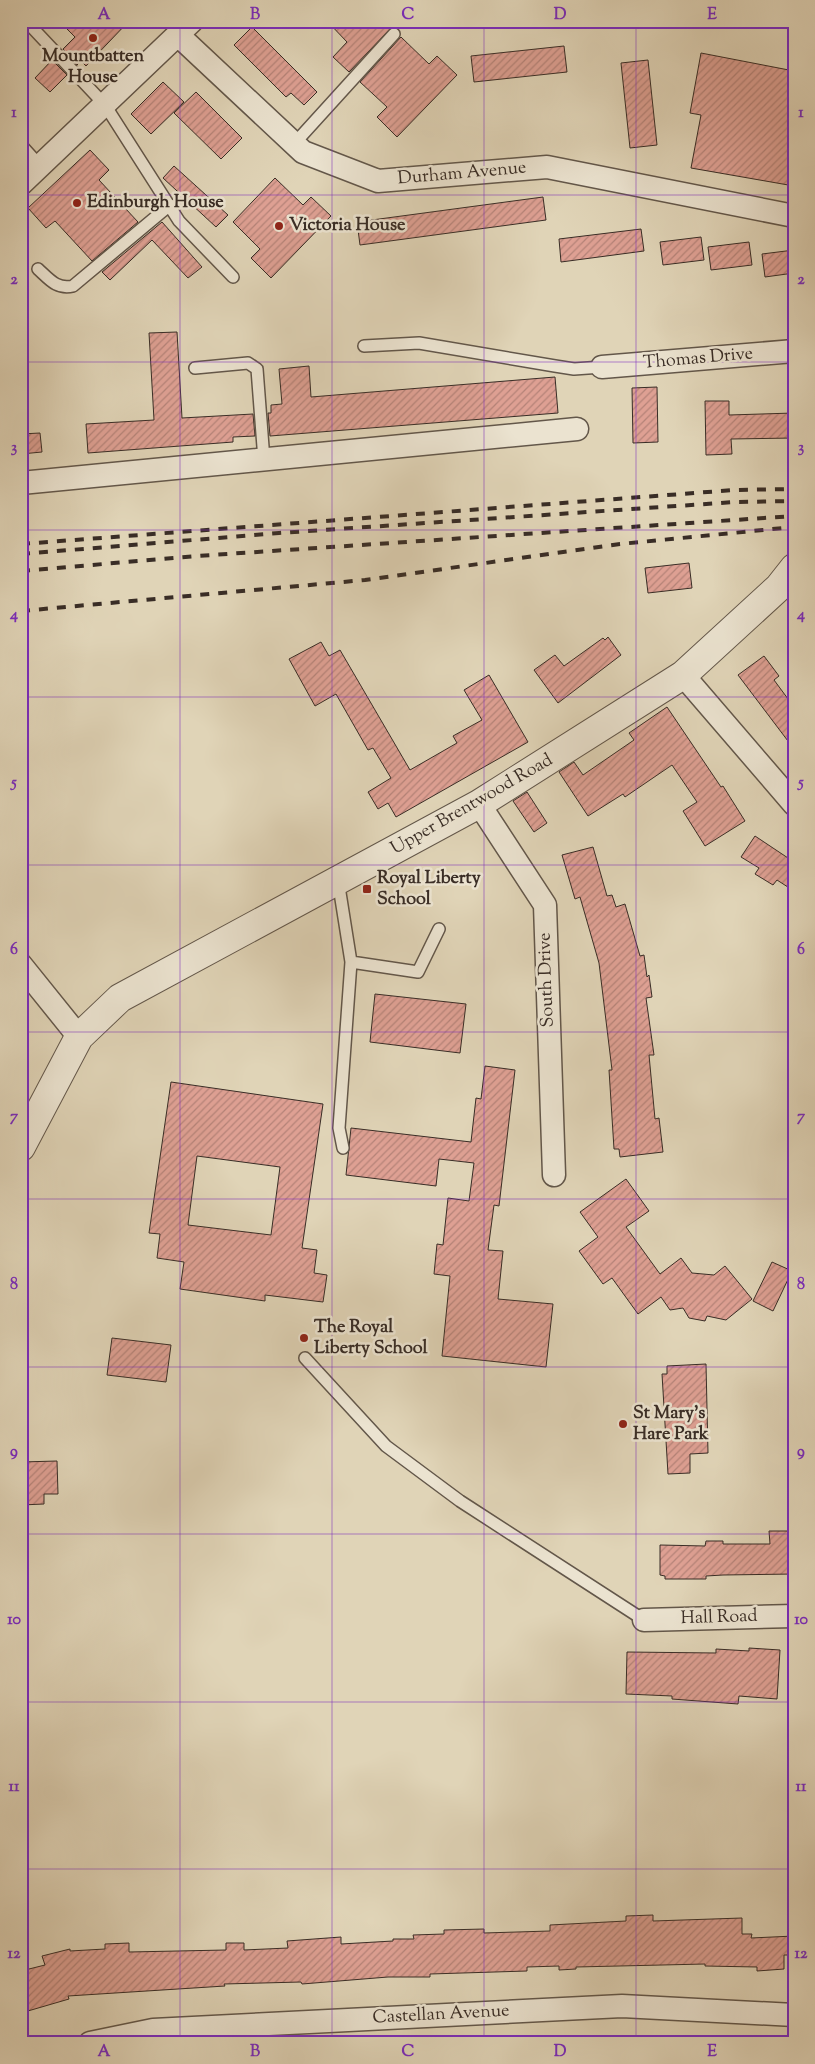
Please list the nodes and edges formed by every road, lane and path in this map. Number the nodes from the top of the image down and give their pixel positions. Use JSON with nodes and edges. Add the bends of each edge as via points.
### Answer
{"nodes":[{"id":1,"x":26,"y":21,"type":"edge"},
{"id":2,"x":185,"y":28,"type":"edge"},
{"id":3,"x":394,"y":34,"type":"dead end"},
{"id":4,"x":105,"y":105,"type":"junction"},
{"id":5,"x":294,"y":144,"type":"junction"},
{"id":6,"x":21,"y":145,"type":"edge"},
{"id":7,"x":40,"y":166,"type":"junction"},
{"id":8,"x":21,"y":184,"type":"edge"},
{"id":9,"x":170,"y":205,"type":"junction"},
{"id":10,"x":794,"y":216,"type":"edge"},
{"id":11,"x":38,"y":269,"type":"dead end"},
{"id":12,"x":233,"y":277,"type":"dead end"},
{"id":13,"x":364,"y":346,"type":"dead end"},
{"id":14,"x":794,"y":351,"type":"edge"},
{"id":15,"x":195,"y":368,"type":"dead end"},
{"id":16,"x":602,"y":368,"type":"joint"},
{"id":17,"x":577,"y":429,"type":"dead end"},
{"id":18,"x":264,"y":460,"type":"junction"},
{"id":19,"x":21,"y":483,"type":"edge"},
{"id":20,"x":794,"y":568,"type":"edge"},
{"id":21,"x":683,"y":675,"type":"junction"},
{"id":22,"x":479,"y":804,"type":"junction"},
{"id":23,"x":794,"y":804,"type":"edge"},
{"id":24,"x":338,"y":880,"type":"junction"},
{"id":25,"x":440,"y":929,"type":"dead end"},
{"id":26,"x":351,"y":962,"type":"junction"},
{"id":27,"x":21,"y":965,"type":"edge"},
{"id":28,"x":79,"y":1037,"type":"junction"},
{"id":29,"x":21,"y":1146,"type":"edge"},
{"id":30,"x":343,"y":1148,"type":"dead end"},
{"id":31,"x":554,"y":1174,"type":"dead end"},
{"id":32,"x":305,"y":1358,"type":"dead end"},
{"id":33,"x":794,"y":1616,"type":"edge"},
{"id":34,"x":644,"y":1620,"type":"joint"},
{"id":35,"x":794,"y":2015,"type":"edge"},
{"id":36,"x":90,"y":2043,"type":"edge"}],
"edges":[{"from":1,"to":4,"type":"lane"},
{"from":2,"to":4,"type":"street"},
{"from":2,"to":5,"type":"street","name":"Durham Avenue"},
{"from":3,"to":5,"type":"lane"},
{"from":4,"to":7,"type":"street"},
{"from":4,"to":9,"type":"lane"},
{"from":5,"to":10,"type":"street","name":"Durham Avenue","via":[[303,152],[378,182],[547,167]]},
{"from":6,"to":7,"type":"lane"},
{"from":7,"to":8,"type":"street"},
{"from":9,"to":11,"type":"lane","via":[[73,286],[58,286]]},
{"from":9,"to":12,"type":"lane","via":[[179,221]]},
{"from":13,"to":16,"type":"lane","via":[[419,343],[574,369]]},
{"from":14,"to":16,"type":"street","name":"Thomas Drive"},
{"from":15,"to":18,"type":"lane","via":[[248,363],[257,368]]},
{"from":17,"to":18,"type":"street"},
{"from":18,"to":19,"type":"street"},
{"from":20,"to":21,"type":"street","name":"Upper Brentwood Road","via":[[778,587]]},
{"from":21,"to":22,"type":"street","name":"Upper Brentwood Road"},
{"from":21,"to":23,"type":"street"},
{"from":22,"to":24,"type":"street","name":"Upper Brentwood Road"},
{"from":22,"to":31,"type":"street","name":"South Drive","via":[[545,905]]},
{"from":24,"to":26,"type":"lane"},
{"from":24,"to":28,"type":"street","name":"Upper Brentwood Road","via":[[120,998]]},
{"from":25,"to":26,"type":"lane","via":[[418,972]]},
{"from":26,"to":30,"type":"lane","via":[[339,1128]]},
{"from":27,"to":28,"type":"street"},
{"from":28,"to":29,"type":"street","name":"Upper Brentwood Road"},
{"from":32,"to":34,"type":"lane","via":[[386,1446],[460,1501]]},
{"from":33,"to":34,"type":"street","name":"Hall Road"},
{"from":35,"to":36,"type":"street","name":"Castellan Avenue","via":[[678,2008],[586,2007],[153,2030]]}]}
